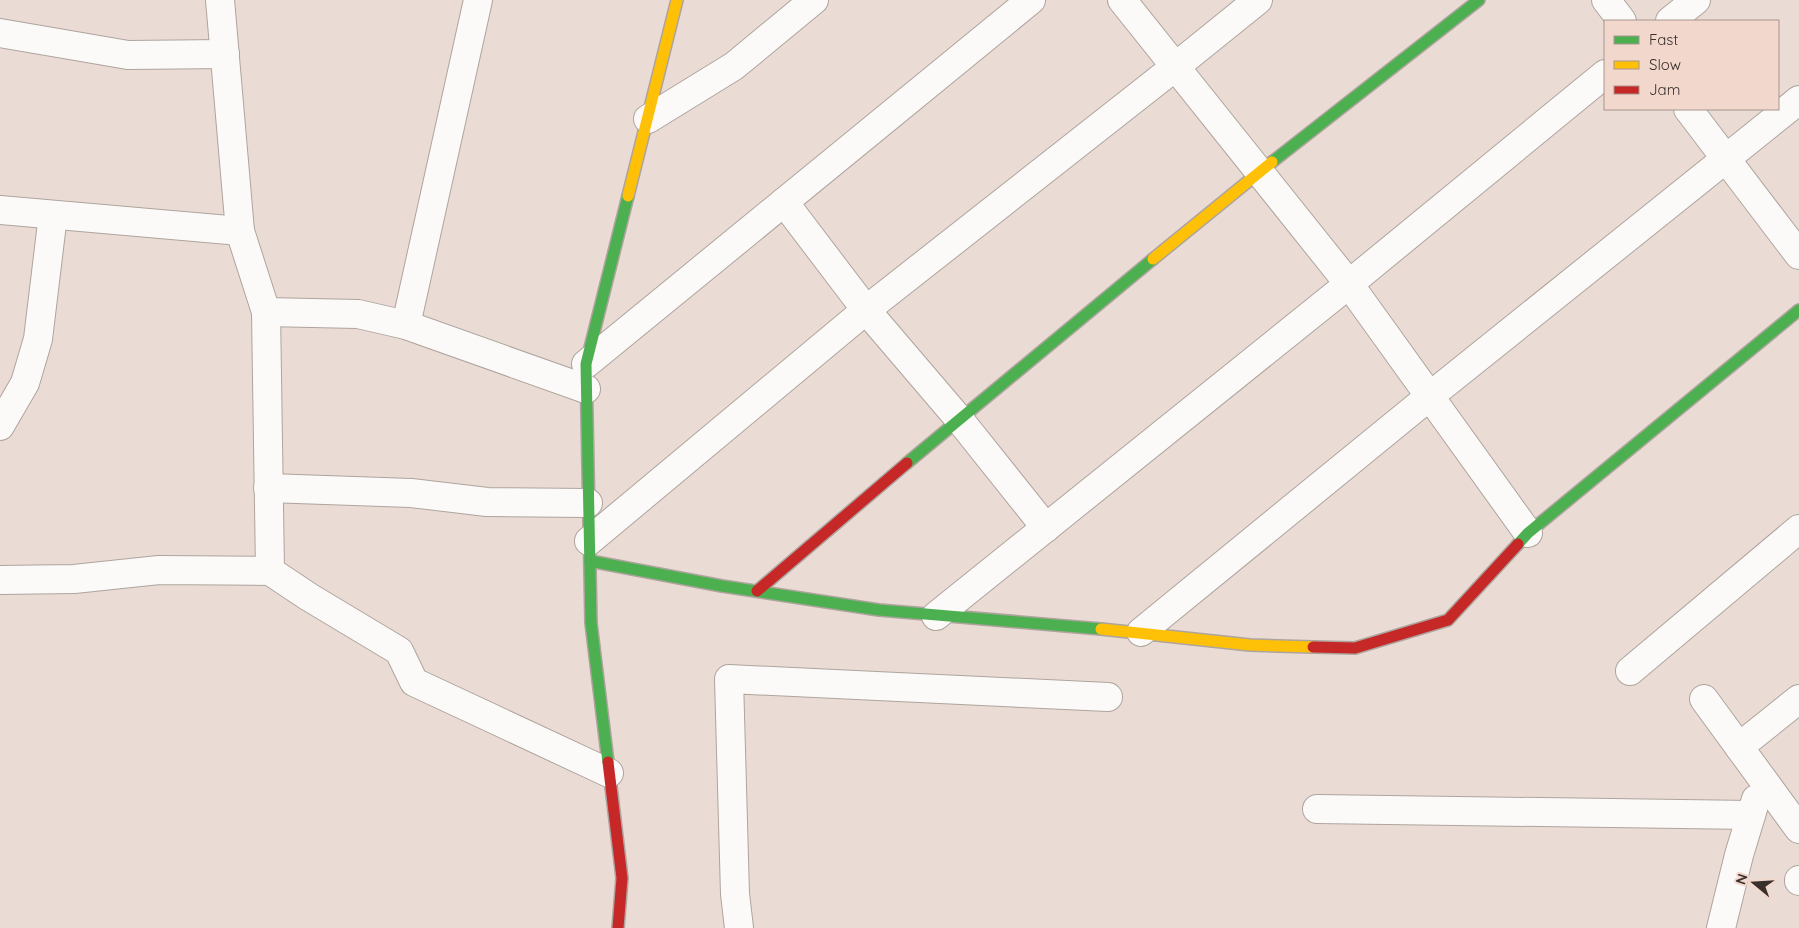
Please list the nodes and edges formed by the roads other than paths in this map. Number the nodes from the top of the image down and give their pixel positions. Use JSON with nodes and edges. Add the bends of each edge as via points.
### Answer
{"nodes":[{"id":1,"x":220,"y":0,"type":"edge"},
{"id":2,"x":478,"y":0,"type":"edge"},
{"id":3,"x":677,"y":0,"type":"edge"},
{"id":4,"x":814,"y":0,"type":"edge"},
{"id":5,"x":1031,"y":0,"type":"edge"},
{"id":6,"x":1122,"y":0,"type":"edge"},
{"id":7,"x":1258,"y":0,"type":"edge"},
{"id":8,"x":1479,"y":0,"type":"edge"},
{"id":9,"x":1606,"y":0,"type":"edge"},
{"id":10,"x":1696,"y":0,"type":"edge"},
{"id":11,"x":1621,"y":20,"type":"edge"},
{"id":12,"x":1671,"y":20,"type":"edge"},
{"id":13,"x":0,"y":33,"type":"edge"},
{"id":14,"x":225,"y":54,"type":"junction"},
{"id":15,"x":1175,"y":67,"type":"junction"},
{"id":16,"x":1604,"y":75,"type":"edge"},
{"id":17,"x":1799,"y":100,"type":"edge"},
{"id":18,"x":1689,"y":110,"type":"edge"},
{"id":19,"x":648,"y":119,"type":"junction"},
{"id":20,"x":1726,"y":159,"type":"junction"},
{"id":21,"x":1259,"y":172,"type":"junction"},
{"id":22,"x":784,"y":202,"type":"junction"},
{"id":23,"x":0,"y":210,"type":"edge"},
{"id":24,"x":52,"y":215,"type":"junction"},
{"id":25,"x":240,"y":231,"type":"junction"},
{"id":26,"x":1799,"y":255,"type":"edge"},
{"id":27,"x":1349,"y":284,"type":"junction"},
{"id":28,"x":866,"y":310,"type":"junction"},
{"id":29,"x":1799,"y":310,"type":"edge"},
{"id":30,"x":266,"y":312,"type":"junction"},
{"id":31,"x":406,"y":325,"type":"junction"},
{"id":32,"x":586,"y":377,"type":"junction"},
{"id":33,"x":1430,"y":396,"type":"junction"},
{"id":34,"x":959,"y":419,"type":"junction"},
{"id":35,"x":0,"y":426,"type":"edge"},
{"id":36,"x":268,"y":488,"type":"junction"},
{"id":37,"x":588,"y":503,"type":"junction"},
{"id":38,"x":1046,"y":528,"type":"junction"},
{"id":39,"x":1799,"y":529,"type":"edge"},
{"id":40,"x":1528,"y":533,"type":"junction"},
{"id":41,"x":590,"y":551,"type":"junction"},
{"id":42,"x":270,"y":571,"type":"junction"},
{"id":43,"x":0,"y":580,"type":"edge"},
{"id":44,"x":757,"y":591,"type":"junction"},
{"id":45,"x":936,"y":616,"type":"junction"},
{"id":46,"x":1140,"y":632,"type":"junction"},
{"id":47,"x":1630,"y":671,"type":"dead end"},
{"id":48,"x":1108,"y":697,"type":"dead end"},
{"id":49,"x":1799,"y":699,"type":"edge"},
{"id":50,"x":1704,"y":700,"type":"dead end"},
{"id":51,"x":1738,"y":746,"type":"junction"},
{"id":52,"x":609,"y":773,"type":"junction"},
{"id":53,"x":1762,"y":778,"type":"junction"},
{"id":54,"x":1318,"y":809,"type":"dead end"},
{"id":55,"x":1751,"y":815,"type":"junction"},
{"id":56,"x":1799,"y":829,"type":"edge"},
{"id":57,"x":618,"y":928,"type":"edge"},
{"id":58,"x":739,"y":928,"type":"edge"},
{"id":59,"x":1721,"y":928,"type":"edge"}],
"edges":[{"from":1,"to":14,"type":"street"},
{"from":2,"to":31,"type":"street"},
{"from":3,"to":19,"type":"street"},
{"from":4,"to":19,"type":"street","via":[[734,66]]},
{"from":5,"to":22,"type":"street"},
{"from":6,"to":15,"type":"street"},
{"from":7,"to":15,"type":"street"},
{"from":8,"to":21,"type":"street"},
{"from":9,"to":11,"type":"street"},
{"from":10,"to":12,"type":"street"},
{"from":13,"to":14,"type":"street","via":[[128,55]]},
{"from":14,"to":25,"type":"street"},
{"from":15,"to":21,"type":"street"},
{"from":15,"to":28,"type":"street"},
{"from":16,"to":27,"type":"street"},
{"from":17,"to":20,"type":"street"},
{"from":18,"to":20,"type":"street"},
{"from":19,"to":32,"type":"street"},
{"from":20,"to":26,"type":"street"},
{"from":20,"to":33,"type":"street"},
{"from":21,"to":27,"type":"street"},
{"from":21,"to":34,"type":"street"},
{"from":22,"to":28,"type":"street"},
{"from":22,"to":32,"type":"street"},
{"from":23,"to":24,"type":"street"},
{"from":24,"to":25,"type":"street"},
{"from":24,"to":35,"type":"street","via":[[38,339],[25,383]]},
{"from":25,"to":30,"type":"street"},
{"from":27,"to":33,"type":"street"},
{"from":27,"to":38,"type":"street"},
{"from":28,"to":34,"type":"street"},
{"from":28,"to":41,"type":"street"},
{"from":29,"to":40,"type":"street"},
{"from":30,"to":31,"type":"street","via":[[358,314]]},
{"from":30,"to":36,"type":"street"},
{"from":31,"to":32,"type":"street"},
{"from":32,"to":37,"type":"street"},
{"from":33,"to":40,"type":"street"},
{"from":33,"to":46,"type":"street"},
{"from":34,"to":38,"type":"street"},
{"from":34,"to":44,"type":"street"},
{"from":36,"to":37,"type":"street","via":[[411,493],[487,502]]},
{"from":36,"to":42,"type":"street"},
{"from":37,"to":41,"type":"street"},
{"from":38,"to":45,"type":"street"},
{"from":39,"to":47,"type":"street"},
{"from":40,"to":46,"type":"street","via":[[1448,620],[1355,648],[1250,645]]},
{"from":41,"to":44,"type":"street"},
{"from":41,"to":52,"type":"street","via":[[591,623]]},
{"from":42,"to":43,"type":"street","via":[[159,570],[74,579]]},
{"from":42,"to":52,"type":"street","via":[[399,650],[414,682]]},
{"from":44,"to":45,"type":"street"},
{"from":45,"to":46,"type":"street"},
{"from":48,"to":58,"type":"street","via":[[729,679],[735,894]]},
{"from":49,"to":51,"type":"street"},
{"from":50,"to":51,"type":"street"},
{"from":51,"to":53,"type":"street"},
{"from":52,"to":57,"type":"street","via":[[622,878]]},
{"from":53,"to":55,"type":"street"},
{"from":53,"to":56,"type":"street"},
{"from":54,"to":55,"type":"street"},
{"from":55,"to":59,"type":"street"}]}
